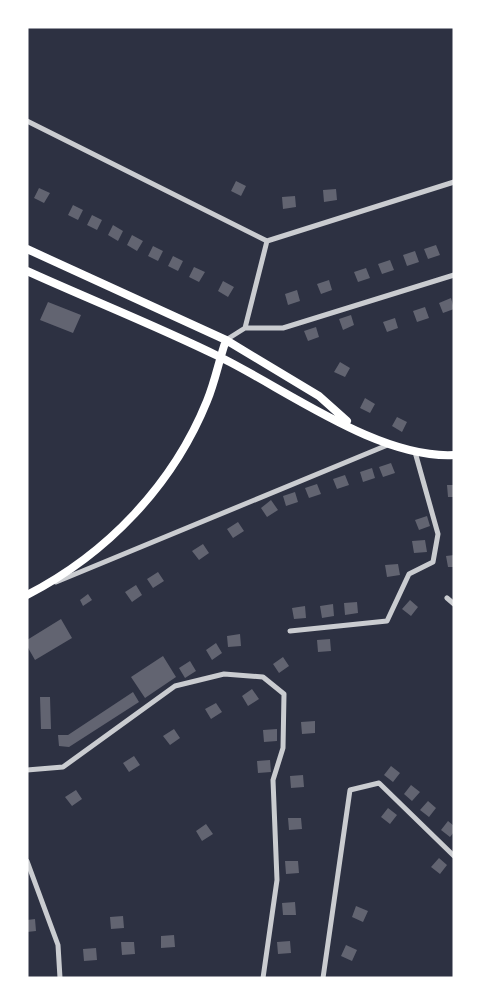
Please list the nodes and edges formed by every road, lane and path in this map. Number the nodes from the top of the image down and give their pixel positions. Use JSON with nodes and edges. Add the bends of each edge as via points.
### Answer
{"nodes":[{"id":1,"x":27,"y":121,"type":"edge"},
{"id":2,"x":454,"y":182,"type":"edge"},
{"id":3,"x":267,"y":241,"type":"junction"},
{"id":4,"x":27,"y":249,"type":"edge"},
{"id":5,"x":27,"y":271,"type":"edge"},
{"id":6,"x":454,"y":274,"type":"edge"},
{"id":7,"x":245,"y":328,"type":"junction"},
{"id":8,"x":226,"y":340,"type":"junction"},
{"id":9,"x":220,"y":357,"type":"junction"},
{"id":10,"x":354,"y":427,"type":"junction"},
{"id":11,"x":390,"y":444,"type":"junction"},
{"id":12,"x":415,"y":452,"type":"junction"},
{"id":13,"x":454,"y":455,"type":"edge"},
{"id":14,"x":31,"y":593,"type":"edge"},
{"id":15,"x":447,"y":598,"type":"dead end"},
{"id":16,"x":454,"y":604,"type":"edge"},
{"id":17,"x":290,"y":631,"type":"dead end"},
{"id":18,"x":27,"y":770,"type":"edge"},
{"id":19,"x":454,"y":856,"type":"edge"},
{"id":20,"x":27,"y":861,"type":"edge"},
{"id":21,"x":60,"y":978,"type":"edge"},
{"id":22,"x":263,"y":978,"type":"edge"},
{"id":23,"x":323,"y":978,"type":"edge"}],
"edges":[{"from":1,"to":3,"type":"street"},
{"from":2,"to":3,"type":"street"},
{"from":3,"to":7,"type":"street"},
{"from":4,"to":8,"type":"main road"},
{"from":5,"to":9,"type":"main road"},
{"from":6,"to":7,"type":"street","via":[[283,328]]},
{"from":7,"to":8,"type":"street"},
{"from":8,"to":9,"type":"main road"},
{"from":8,"to":10,"type":"main road","via":[[319,396]]},
{"from":9,"to":10,"type":"main road"},
{"from":9,"to":14,"type":"main road","via":[[206,404],[167,475],[102,545]]},
{"from":10,"to":11,"type":"main road"},
{"from":11,"to":12,"type":"main road"},
{"from":11,"to":14,"type":"street"},
{"from":12,"to":13,"type":"main road"},
{"from":12,"to":17,"type":"street","via":[[438,534],[433,562],[408,574],[387,621]]},
{"from":15,"to":16,"type":"street"},
{"from":18,"to":22,"type":"street","via":[[63,767],[176,686],[224,674],[263,677],[284,694],[283,748],[273,780],[277,880]]},
{"from":19,"to":23,"type":"street","via":[[379,783],[350,790]]},
{"from":20,"to":21,"type":"street","via":[[58,945]]}]}
